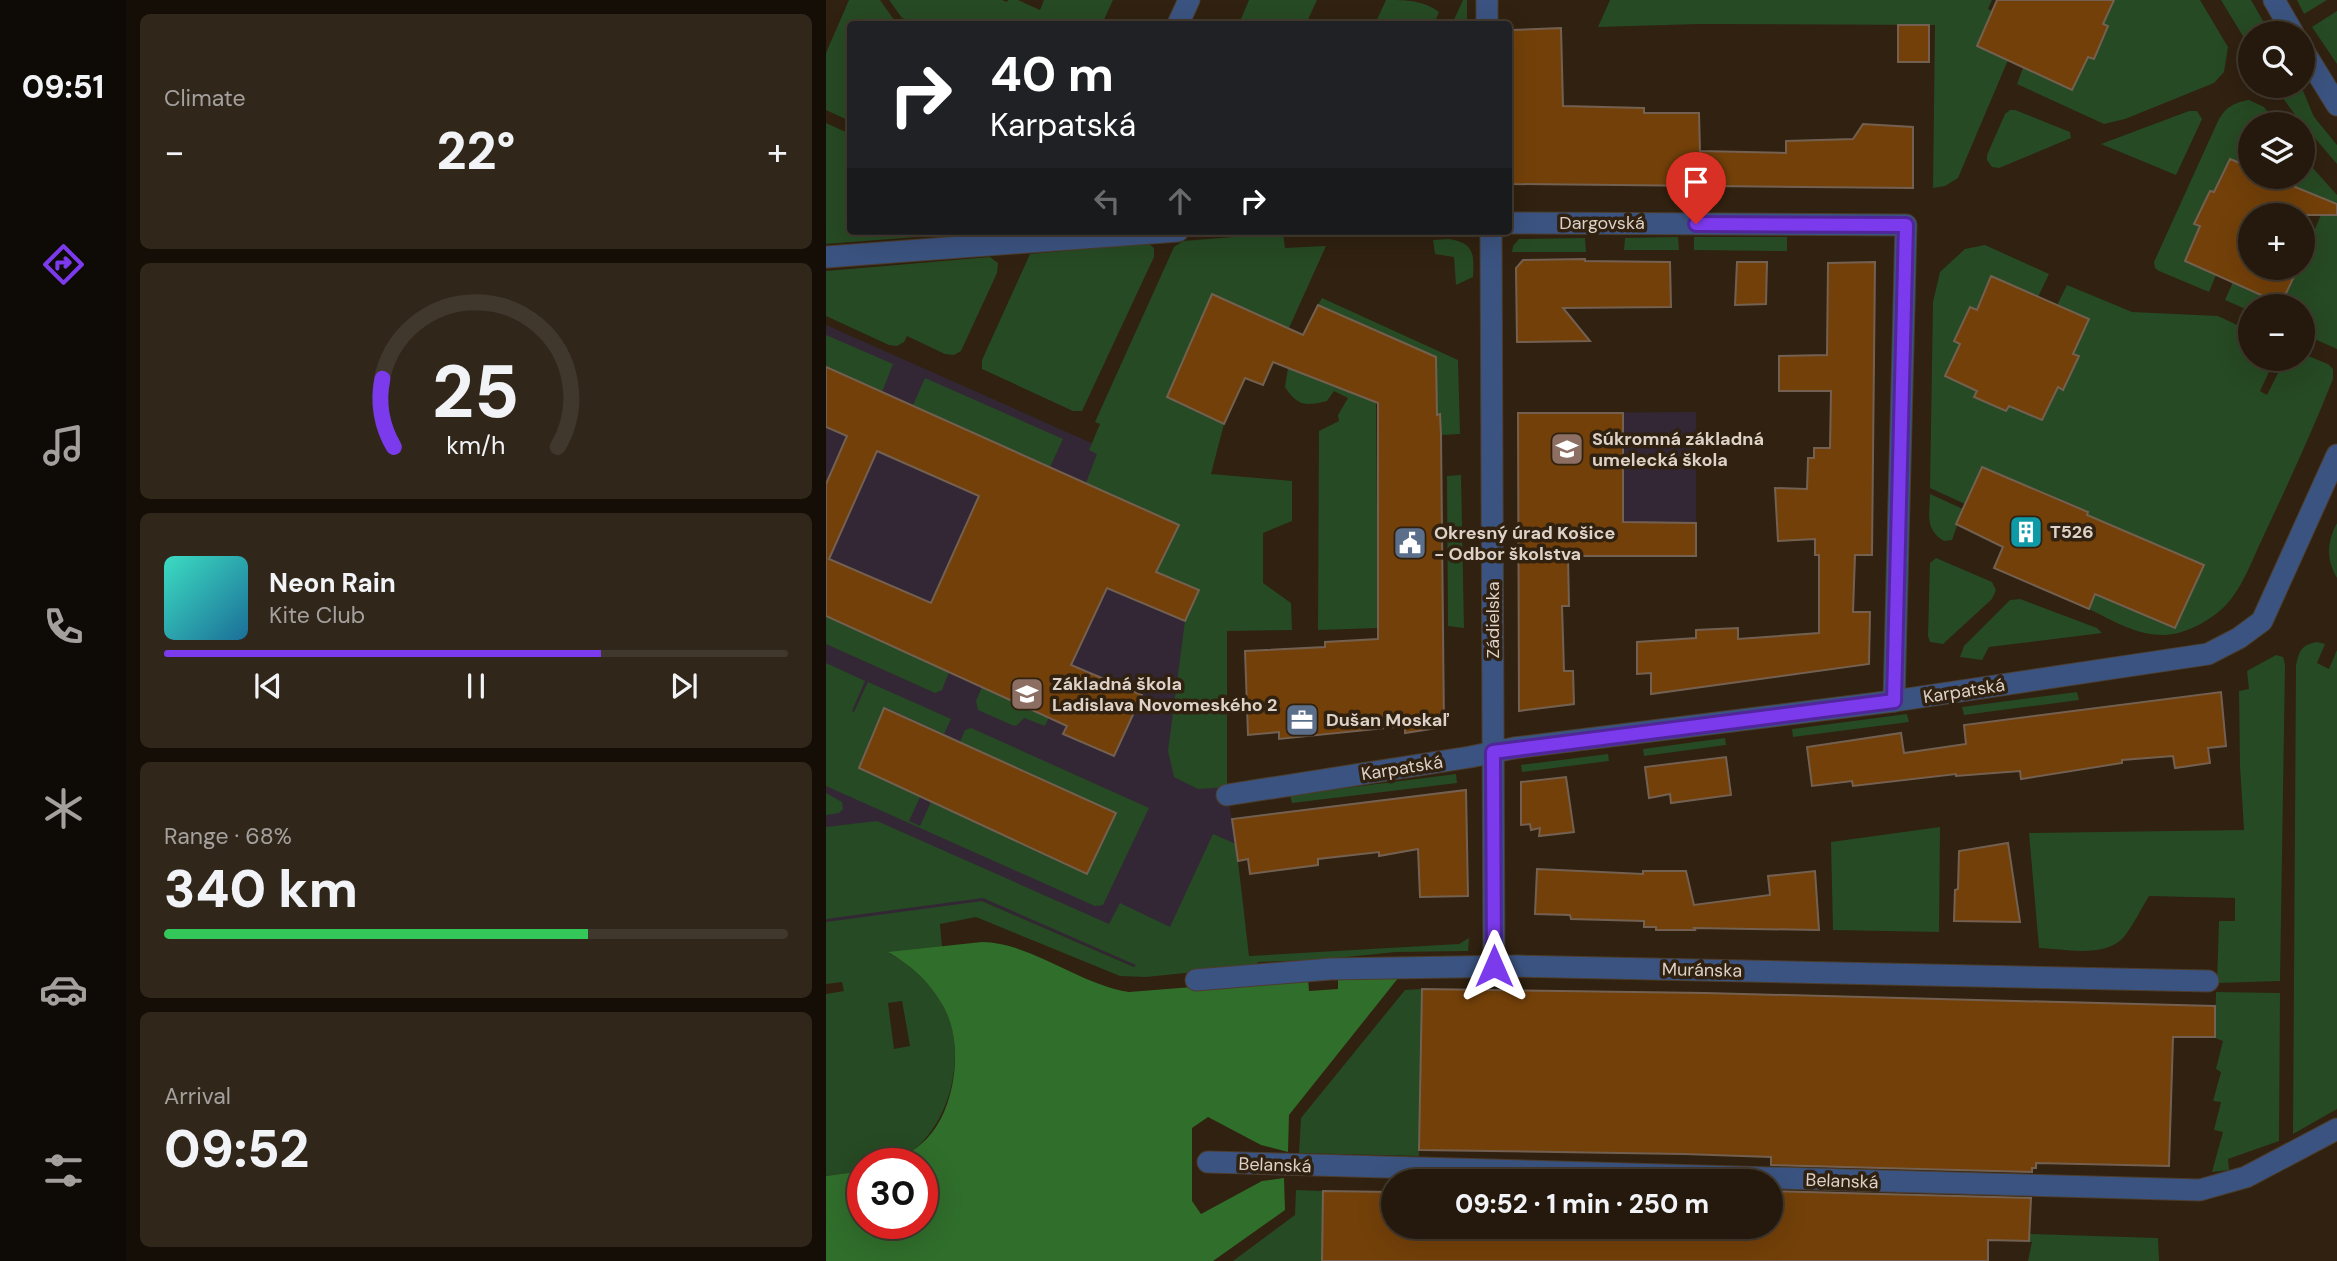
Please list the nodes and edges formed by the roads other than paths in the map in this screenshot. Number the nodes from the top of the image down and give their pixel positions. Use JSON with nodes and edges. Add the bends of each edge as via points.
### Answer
{"nodes":[{"id":1,"x":1189,"y":0,"type":"edge"},
{"id":2,"x":1487,"y":0,"type":"edge"},
{"id":3,"x":2274,"y":0,"type":"edge"},
{"id":4,"x":1179,"y":21,"type":"edge"},
{"id":5,"x":1487,"y":21,"type":"edge"},
{"id":6,"x":2286,"y":21,"type":"edge"},
{"id":7,"x":2315,"y":69,"type":"edge"},
{"id":8,"x":2337,"y":105,"type":"edge"},
{"id":9,"x":1512,"y":223,"type":"edge"},
{"id":10,"x":1124,"y":235,"type":"edge"},
{"id":11,"x":1491,"y":235,"type":"edge"},
{"id":12,"x":826,"y":257,"type":"edge"},
{"id":13,"x":2337,"y":455,"type":"edge"},
{"id":14,"x":1894,"y":701,"type":"junction"},
{"id":15,"x":1493,"y":752,"type":"junction"},
{"id":16,"x":1227,"y":795,"type":"dead end"},
{"id":17,"x":1494,"y":966,"type":"junction"},
{"id":18,"x":1196,"y":980,"type":"dead end"},
{"id":19,"x":2208,"y":981,"type":"dead end"},
{"id":20,"x":2337,"y":1129,"type":"edge"},
{"id":21,"x":1208,"y":1162,"type":"dead end"}],
"edges":[{"from":1,"to":4,"type":"street"},
{"from":2,"to":5,"type":"street"},
{"from":3,"to":6,"type":"street"},
{"from":7,"to":8,"type":"street"},
{"from":9,"to":14,"type":"street","name":"Dargovská","via":[[1906,225]]},
{"from":10,"to":12,"type":"street"},
{"from":11,"to":15,"type":"street","name":"Zádielska"},
{"from":13,"to":14,"type":"street","name":"Karpatská","via":[[2262,621],[2239,638],[2208,654]]},
{"from":14,"to":15,"type":"street","name":"Karpatská"},
{"from":15,"to":16,"type":"street","name":"Karpatská"},
{"from":15,"to":17,"type":"street","name":"Zádielska"},
{"from":17,"to":18,"type":"street","name":"Muránska","via":[[1330,970]]},
{"from":17,"to":19,"type":"street","name":"Muránska"},
{"from":20,"to":21,"type":"street","name":"Belanská","via":[[2246,1177],[2200,1190]]}]}
